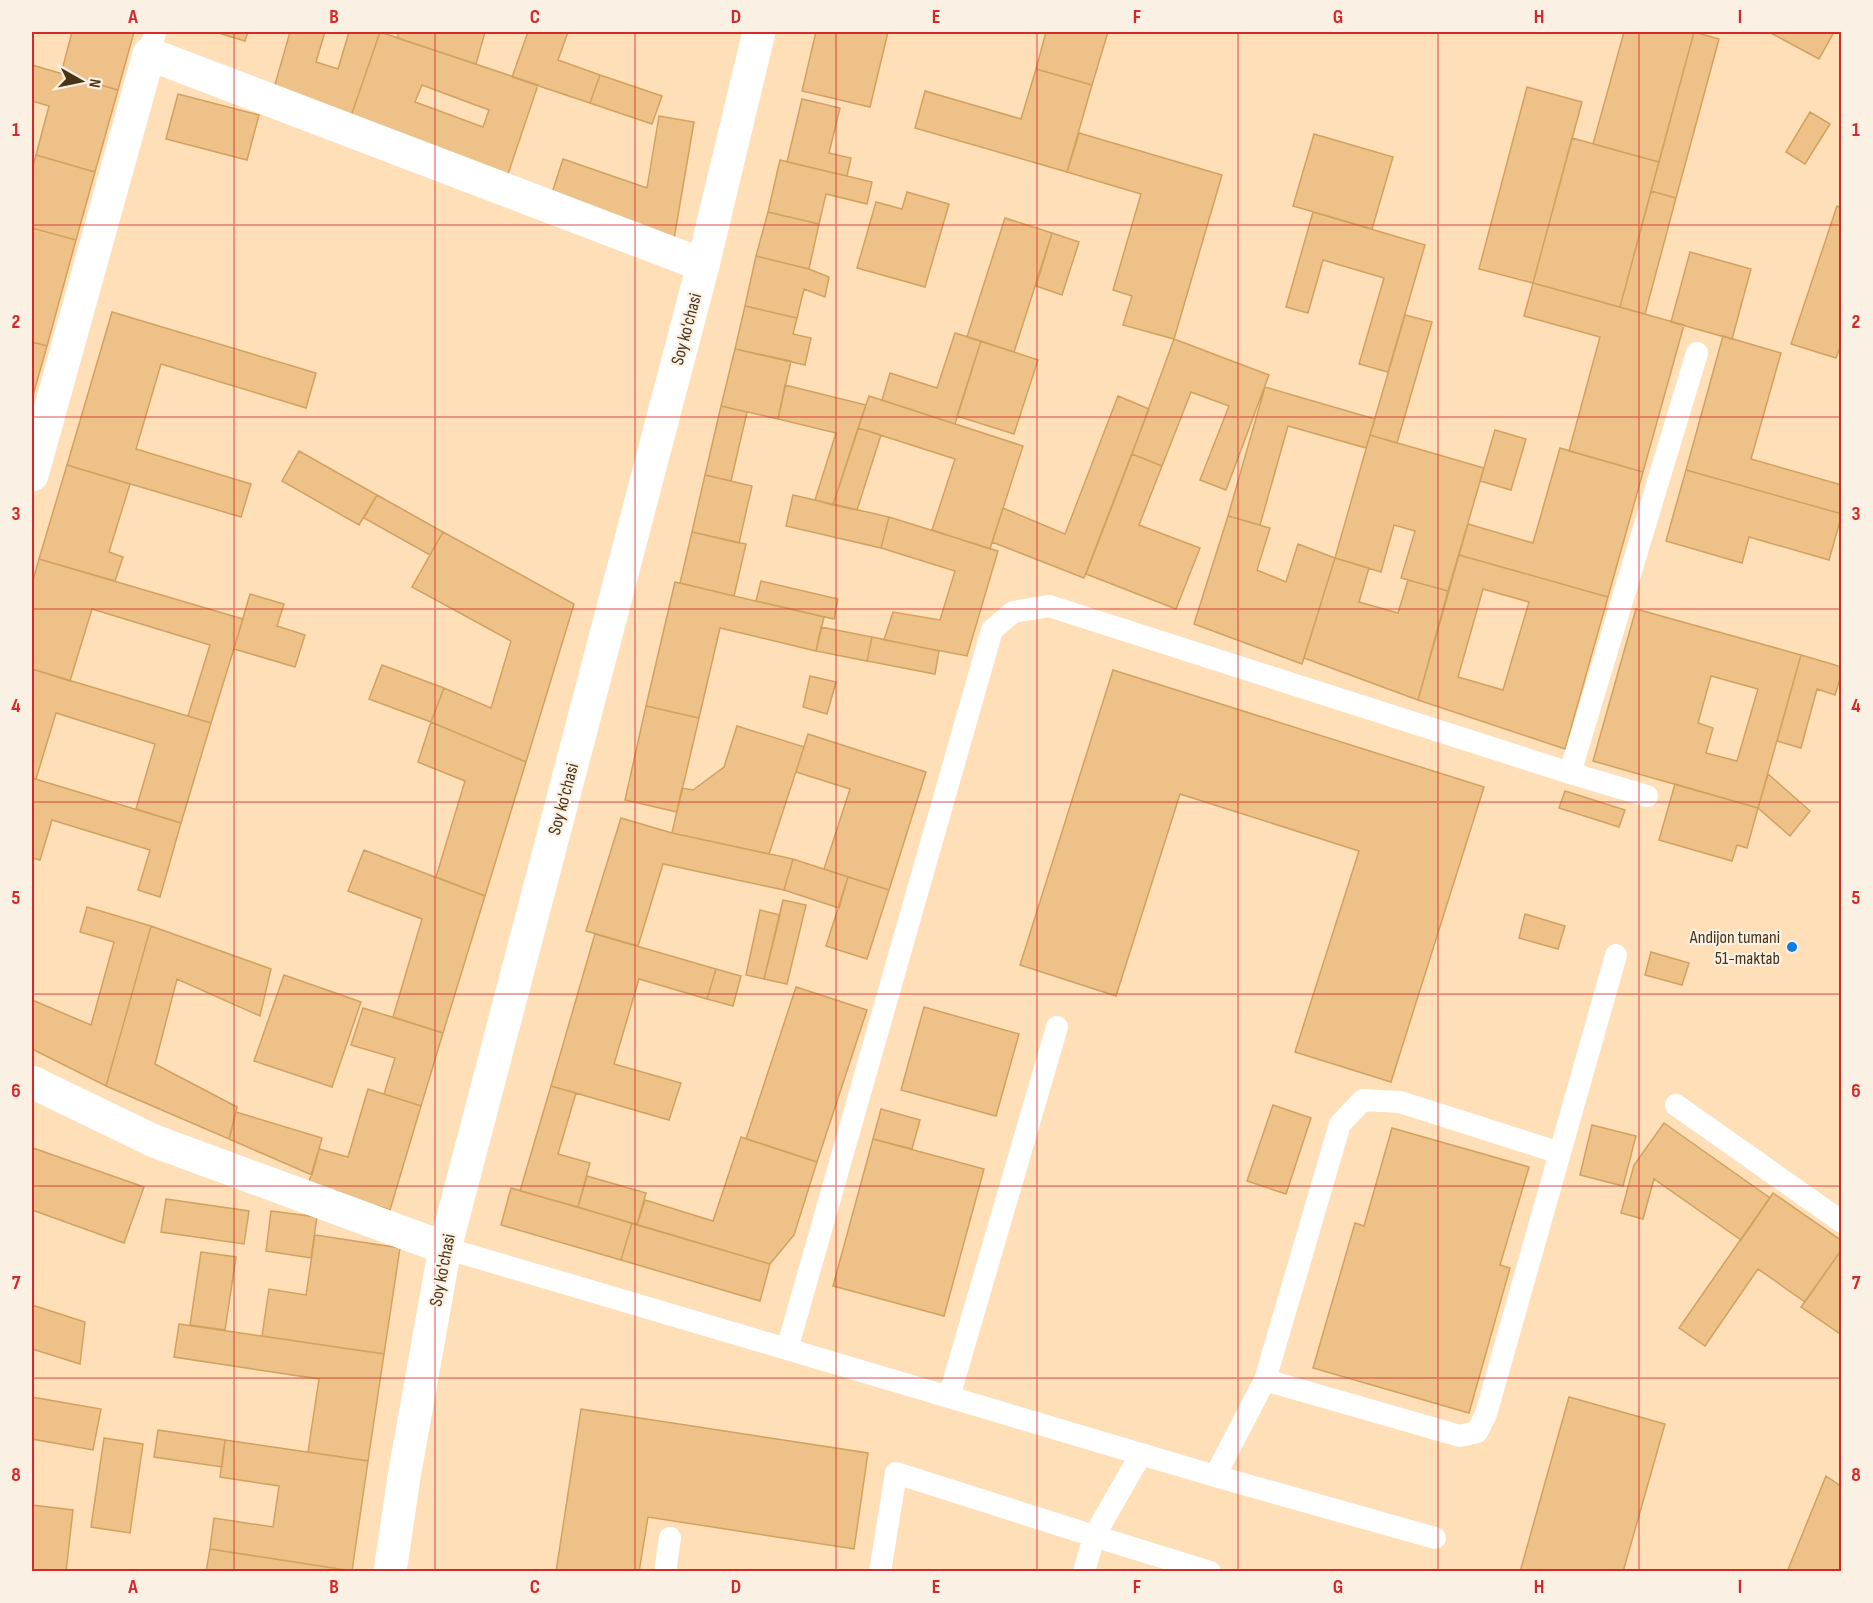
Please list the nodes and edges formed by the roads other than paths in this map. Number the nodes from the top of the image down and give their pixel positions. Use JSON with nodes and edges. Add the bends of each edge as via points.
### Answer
{"nodes":[{"id":1,"x":759,"y":32,"type":"edge"},
{"id":2,"x":152,"y":43,"type":"edge"},
{"id":3,"x":703,"y":265,"type":"junction"},
{"id":4,"x":1696,"y":353,"type":"dead end"},
{"id":5,"x":32,"y":475,"type":"edge"},
{"id":6,"x":1570,"y":773,"type":"junction"},
{"id":7,"x":1647,"y":796,"type":"dead end"},
{"id":8,"x":1616,"y":954,"type":"dead end"},
{"id":9,"x":1057,"y":1027,"type":"dead end"},
{"id":10,"x":32,"y":1082,"type":"edge"},
{"id":11,"x":1676,"y":1105,"type":"dead end"},
{"id":12,"x":1560,"y":1153,"type":"junction"},
{"id":13,"x":1842,"y":1222,"type":"edge"},
{"id":14,"x":445,"y":1248,"type":"junction"},
{"id":15,"x":787,"y":1349,"type":"junction"},
{"id":16,"x":1265,"y":1380,"type":"junction"},
{"id":17,"x":949,"y":1396,"type":"junction"},
{"id":18,"x":1141,"y":1454,"type":"junction"},
{"id":19,"x":1215,"y":1476,"type":"junction"},
{"id":20,"x":1094,"y":1536,"type":"junction"},
{"id":21,"x":670,"y":1538,"type":"dead end"},
{"id":22,"x":1435,"y":1538,"type":"dead end"},
{"id":23,"x":390,"y":1572,"type":"edge"},
{"id":24,"x":664,"y":1572,"type":"edge"},
{"id":25,"x":880,"y":1572,"type":"edge"},
{"id":26,"x":1084,"y":1572,"type":"edge"},
{"id":27,"x":1210,"y":1572,"type":"edge"}],
"edges":[{"from":1,"to":3,"type":"main road","name":"Soy ko'chasi"},
{"from":2,"to":3,"type":"main road"},
{"from":2,"to":5,"type":"main road"},
{"from":3,"to":14,"type":"main road","name":"Soy ko'chasi"},
{"from":4,"to":6,"type":"lane"},
{"from":6,"to":7,"type":"lane"},
{"from":6,"to":15,"type":"lane","via":[[1049,606],[1013,612],[992,630]]},
{"from":8,"to":12,"type":"lane"},
{"from":9,"to":17,"type":"lane"},
{"from":10,"to":14,"type":"main road","via":[[154,1141]]},
{"from":11,"to":13,"type":"lane"},
{"from":12,"to":16,"type":"lane","via":[[1400,1102],[1363,1100],[1340,1124]]},
{"from":12,"to":16,"type":"lane","via":[[1486,1414],[1477,1432],[1460,1436]]},
{"from":14,"to":15,"type":"lane"},
{"from":14,"to":23,"type":"main road","name":"Soy ko'chasi"},
{"from":15,"to":17,"type":"lane"},
{"from":16,"to":19,"type":"lane"},
{"from":17,"to":18,"type":"lane"},
{"from":18,"to":19,"type":"lane"},
{"from":18,"to":20,"type":"lane"},
{"from":19,"to":22,"type":"lane"},
{"from":20,"to":25,"type":"lane","via":[[896,1473]]},
{"from":20,"to":26,"type":"lane"},
{"from":20,"to":27,"type":"lane"},
{"from":21,"to":24,"type":"lane"}]}
